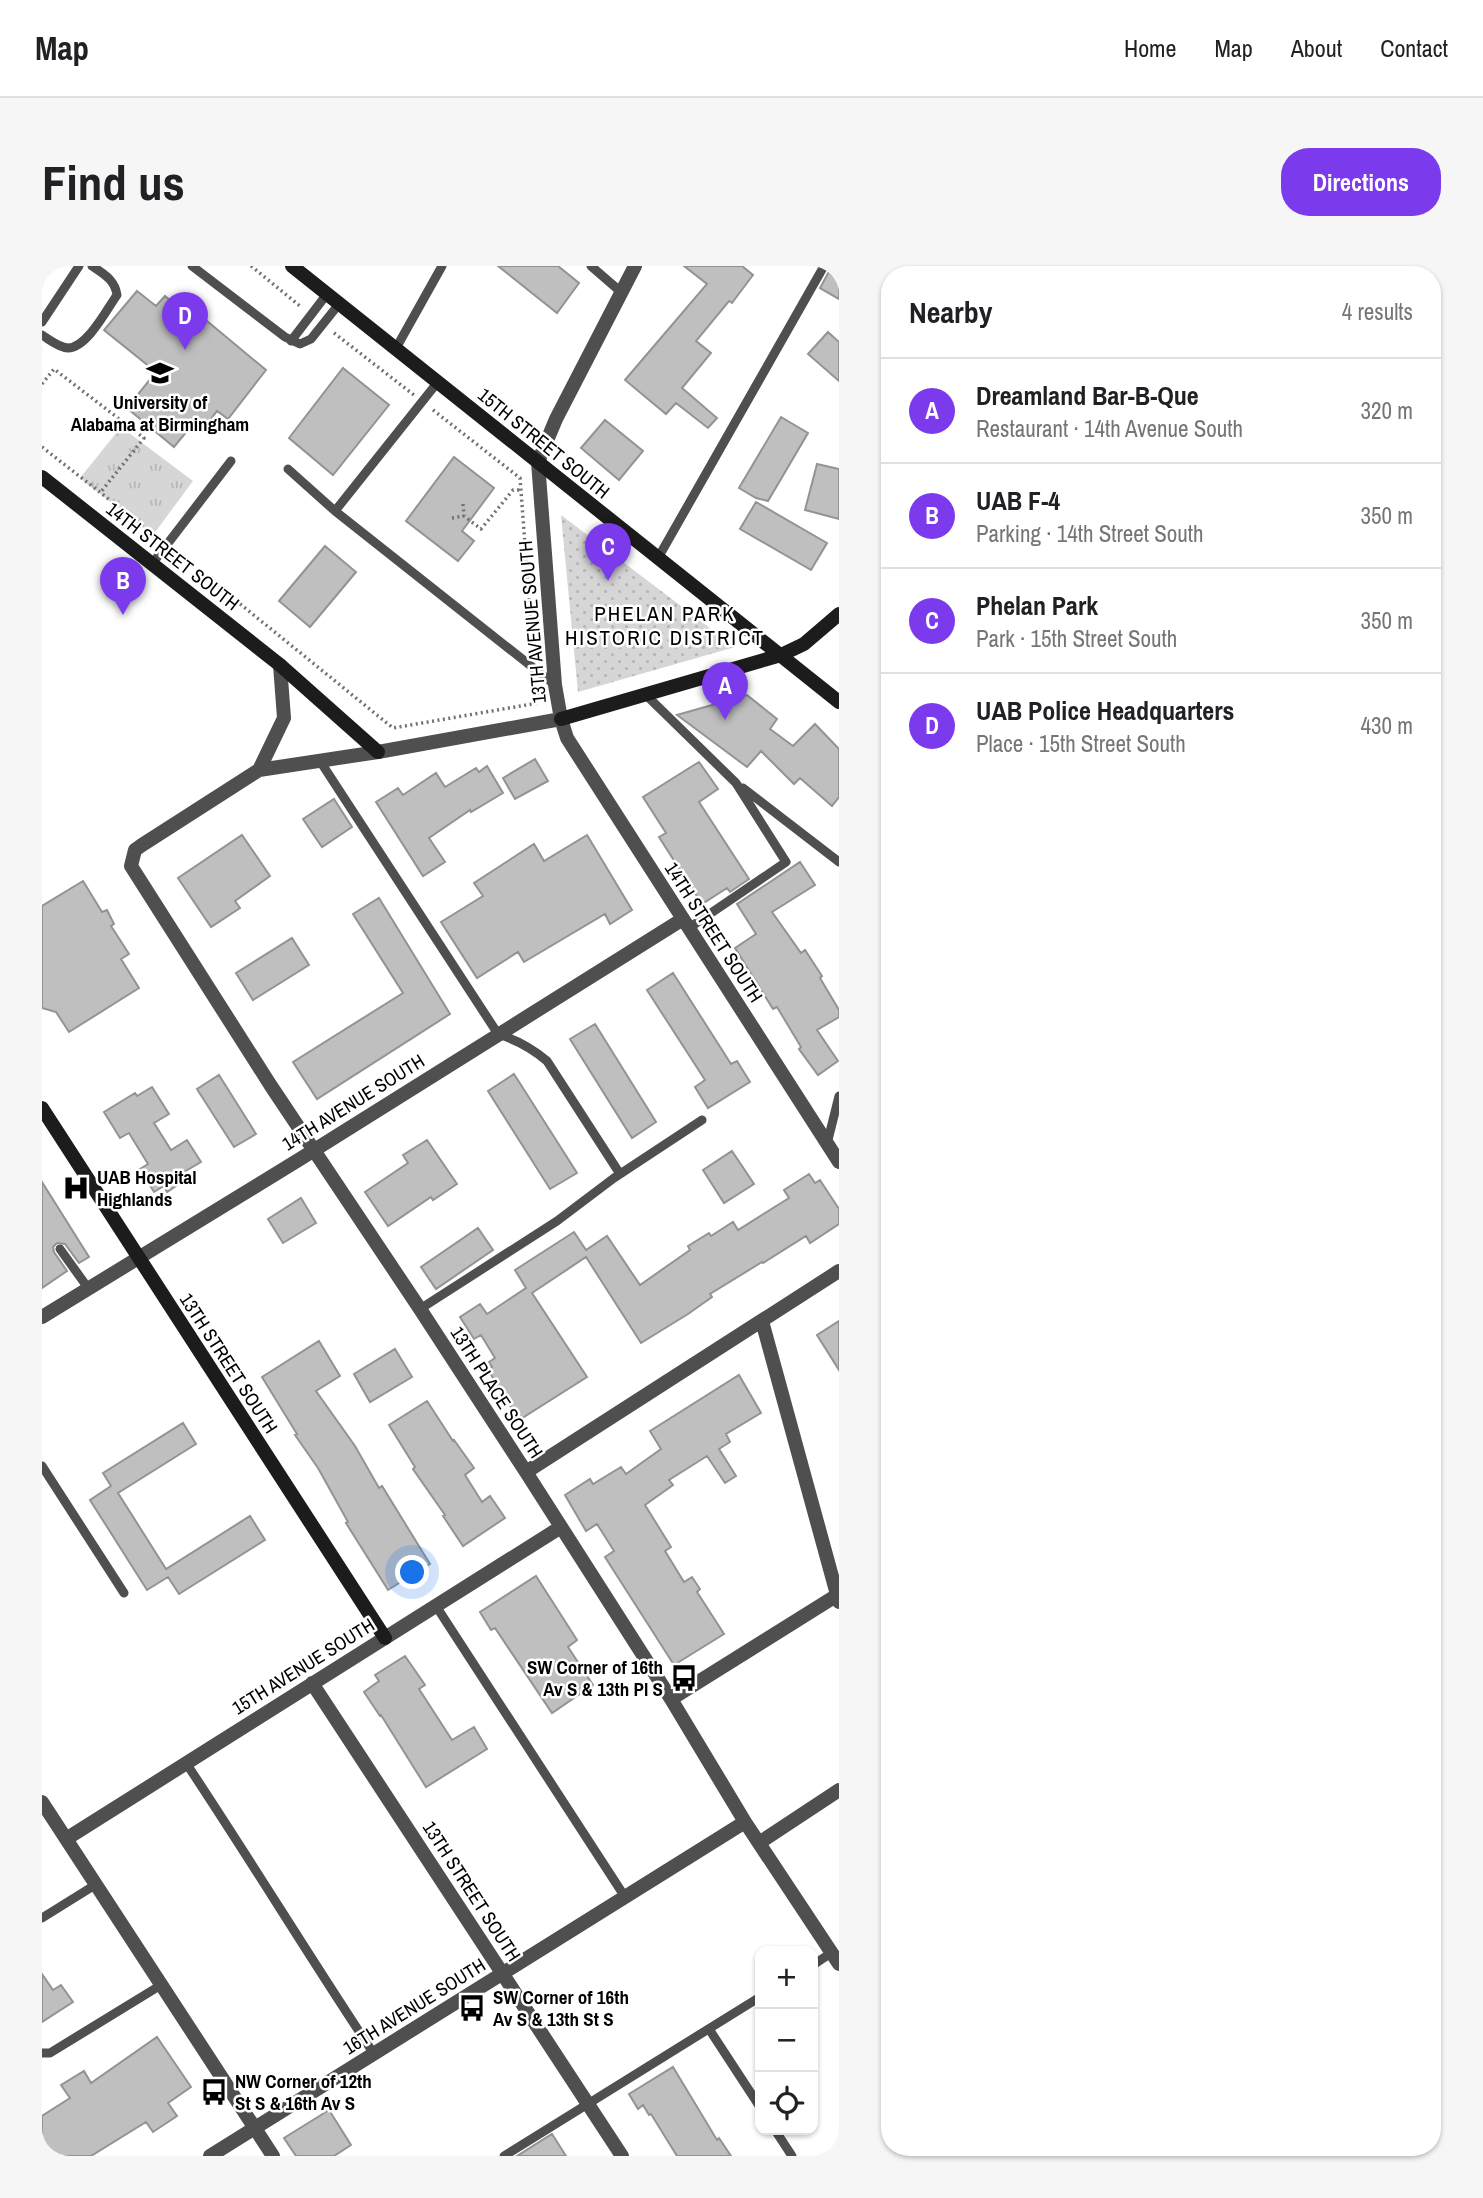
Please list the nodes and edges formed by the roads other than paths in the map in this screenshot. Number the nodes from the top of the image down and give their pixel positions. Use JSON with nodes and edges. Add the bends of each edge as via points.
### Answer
{"nodes":[{"id":1,"x":79,"y":266,"type":"edge"},
{"id":2,"x":92,"y":266,"type":"edge"},
{"id":3,"x":192,"y":266,"type":"edge"},
{"id":4,"x":292,"y":266,"type":"edge"},
{"id":5,"x":442,"y":266,"type":"edge"},
{"id":6,"x":590,"y":266,"type":"edge"},
{"id":7,"x":635,"y":266,"type":"edge"},
{"id":8,"x":824,"y":266,"type":"edge"},
{"id":9,"x":621,"y":292,"type":"junction"},
{"id":10,"x":333,"y":299,"type":"junction"},
{"id":11,"x":42,"y":322,"type":"edge"},
{"id":12,"x":42,"y":335,"type":"edge"},
{"id":13,"x":291,"y":341,"type":"junction"},
{"id":14,"x":395,"y":349,"type":"junction"},
{"id":15,"x":437,"y":383,"type":"junction"},
{"id":16,"x":231,"y":461,"type":"dead end"},
{"id":17,"x":538,"y":462,"type":"junction"},
{"id":18,"x":288,"y":469,"type":"dead end"},
{"id":19,"x":42,"y":477,"type":"edge"},
{"id":20,"x":335,"y":511,"type":"junction"},
{"id":21,"x":658,"y":558,"type":"junction"},
{"id":22,"x":152,"y":564,"type":"junction"},
{"id":23,"x":839,"y":614,"type":"edge"},
{"id":24,"x":781,"y":655,"type":"junction"},
{"id":25,"x":280,"y":665,"type":"junction"},
{"id":26,"x":555,"y":685,"type":"junction"},
{"id":27,"x":646,"y":695,"type":"junction"},
{"id":28,"x":839,"y":702,"type":"edge"},
{"id":29,"x":561,"y":719,"type":"junction"},
{"id":30,"x":378,"y":752,"type":"junction"},
{"id":31,"x":320,"y":761,"type":"junction"},
{"id":32,"x":259,"y":770,"type":"junction"},
{"id":33,"x":736,"y":783,"type":"junction"},
{"id":34,"x":142,"y":845,"type":"joint"},
{"id":35,"x":839,"y":862,"type":"edge"},
{"id":36,"x":686,"y":923,"type":"junction"},
{"id":37,"x":498,"y":1034,"type":"junction"},
{"id":38,"x":839,"y":1096,"type":"edge"},
{"id":39,"x":42,"y":1108,"type":"edge"},
{"id":40,"x":702,"y":1120,"type":"dead end"},
{"id":41,"x":827,"y":1144,"type":"junction"},
{"id":42,"x":313,"y":1149,"type":"junction"},
{"id":43,"x":839,"y":1163,"type":"edge"},
{"id":44,"x":620,"y":1174,"type":"junction"},
{"id":45,"x":60,"y":1249,"type":"dead end"},
{"id":46,"x":137,"y":1257,"type":"junction"},
{"id":47,"x":839,"y":1271,"type":"edge"},
{"id":48,"x":88,"y":1288,"type":"junction"},
{"id":49,"x":420,"y":1309,"type":"junction"},
{"id":50,"x":42,"y":1317,"type":"edge"},
{"id":51,"x":762,"y":1321,"type":"junction"},
{"id":52,"x":42,"y":1466,"type":"edge"},
{"id":53,"x":526,"y":1472,"type":"junction"},
{"id":54,"x":561,"y":1527,"type":"junction"},
{"id":55,"x":124,"y":1593,"type":"dead end"},
{"id":56,"x":838,"y":1597,"type":"edge"},
{"id":57,"x":436,"y":1606,"type":"junction"},
{"id":58,"x":385,"y":1638,"type":"junction"},
{"id":59,"x":312,"y":1683,"type":"junction"},
{"id":60,"x":671,"y":1699,"type":"junction"},
{"id":61,"x":187,"y":1763,"type":"junction"},
{"id":62,"x":839,"y":1790,"type":"edge"},
{"id":63,"x":42,"y":1802,"type":"edge"},
{"id":64,"x":746,"y":1822,"type":"junction"},
{"id":65,"x":66,"y":1839,"type":"junction"},
{"id":66,"x":759,"y":1843,"type":"junction"},
{"id":67,"x":95,"y":1885,"type":"junction"},
{"id":68,"x":625,"y":1897,"type":"junction"},
{"id":69,"x":42,"y":1918,"type":"edge"},
{"id":70,"x":835,"y":1959,"type":"edge"},
{"id":71,"x":818,"y":1964,"type":"edge"},
{"id":72,"x":503,"y":1974,"type":"junction"},
{"id":73,"x":161,"y":1985,"type":"junction"},
{"id":74,"x":755,"y":2000,"type":"edge"},
{"id":75,"x":709,"y":2029,"type":"junction"},
{"id":76,"x":42,"y":2053,"type":"edge"},
{"id":77,"x":374,"y":2054,"type":"junction"},
{"id":78,"x":755,"y":2100,"type":"edge"},
{"id":79,"x":588,"y":2104,"type":"junction"},
{"id":80,"x":255,"y":2128,"type":"junction"},
{"id":81,"x":778,"y":2135,"type":"edge"},
{"id":82,"x":210,"y":2156,"type":"edge"},
{"id":83,"x":273,"y":2156,"type":"edge"},
{"id":84,"x":504,"y":2156,"type":"edge"},
{"id":85,"x":622,"y":2156,"type":"edge"},
{"id":86,"x":792,"y":2156,"type":"edge"}],
"edges":[{"from":1,"to":11,"type":"lane"},
{"from":2,"to":12,"type":"lane","via":[[108,276],[117,295],[83,343],[69,348]]},
{"from":3,"to":13,"type":"lane"},
{"from":4,"to":10,"type":"street","name":"15TH STREET SOUTH"},
{"from":5,"to":14,"type":"lane"},
{"from":6,"to":9,"type":"lane"},
{"from":7,"to":9,"type":"street","name":"13TH AVENUE SOUTH"},
{"from":8,"to":21,"type":"lane"},
{"from":9,"to":17,"type":"street","name":"13TH AVENUE SOUTH"},
{"from":10,"to":13,"type":"lane","via":[[311,315]]},
{"from":10,"to":13,"type":"lane","via":[[311,340]]},
{"from":10,"to":14,"type":"street","name":"15TH STREET SOUTH"},
{"from":14,"to":15,"type":"street","name":"15TH STREET SOUTH"},
{"from":15,"to":17,"type":"street","name":"15TH STREET SOUTH"},
{"from":15,"to":20,"type":"lane"},
{"from":16,"to":22,"type":"lane"},
{"from":17,"to":21,"type":"street","name":"15TH STREET SOUTH"},
{"from":17,"to":26,"type":"street","name":"13TH AVENUE SOUTH"},
{"from":18,"to":20,"type":"lane"},
{"from":19,"to":22,"type":"street","name":"14TH STREET SOUTH"},
{"from":20,"to":26,"type":"lane"},
{"from":21,"to":24,"type":"street","name":"15TH STREET SOUTH"},
{"from":22,"to":25,"type":"street","name":"14TH STREET SOUTH"},
{"from":23,"to":24,"type":"street","via":[[804,644]]},
{"from":24,"to":27,"type":"street"},
{"from":24,"to":28,"type":"street","name":"15TH STREET SOUTH"},
{"from":25,"to":30,"type":"street","name":"14TH STREET SOUTH"},
{"from":25,"to":32,"type":"street","via":[[284,719]]},
{"from":26,"to":29,"type":"street","name":"13TH AVENUE SOUTH"},
{"from":27,"to":29,"type":"street"},
{"from":27,"to":33,"type":"lane"},
{"from":29,"to":30,"type":"street","name":"13TH AVENUE SOUTH"},
{"from":29,"to":36,"type":"street","name":"14TH STREET SOUTH","via":[[567,738]]},
{"from":30,"to":31,"type":"street","name":"13TH AVENUE SOUTH"},
{"from":31,"to":32,"type":"street","name":"13TH AVENUE SOUTH"},
{"from":31,"to":37,"type":"lane"},
{"from":32,"to":34,"type":"street","name":"13TH AVENUE SOUTH"},
{"from":33,"to":35,"type":"lane"},
{"from":33,"to":36,"type":"lane","via":[[786,862]]},
{"from":34,"to":42,"type":"street","name":"13TH PLACE SOUTH","via":[[132,857],[135,874]]},
{"from":36,"to":37,"type":"street","name":"14TH AVENUE SOUTH"},
{"from":36,"to":41,"type":"street","name":"14TH STREET SOUTH"},
{"from":37,"to":42,"type":"street","name":"14TH AVENUE SOUTH"},
{"from":37,"to":44,"type":"lane","via":[[519,1041],[547,1061]]},
{"from":38,"to":41,"type":"lane"},
{"from":39,"to":46,"type":"street","name":"13TH STREET SOUTH"},
{"from":40,"to":44,"type":"lane"},
{"from":41,"to":43,"type":"street","name":"14TH STREET SOUTH"},
{"from":42,"to":46,"type":"street","name":"14TH AVENUE SOUTH"},
{"from":42,"to":49,"type":"street","name":"13TH PLACE SOUTH"},
{"from":44,"to":49,"type":"lane","via":[[557,1221]]},
{"from":45,"to":48,"type":"lane"},
{"from":46,"to":48,"type":"street","name":"14TH AVENUE SOUTH"},
{"from":46,"to":58,"type":"street","name":"13TH STREET SOUTH"},
{"from":47,"to":51,"type":"street"},
{"from":48,"to":50,"type":"street","name":"14TH AVENUE SOUTH"},
{"from":49,"to":53,"type":"street","name":"13TH PLACE SOUTH"},
{"from":51,"to":53,"type":"street"},
{"from":51,"to":56,"type":"street"},
{"from":52,"to":55,"type":"lane"},
{"from":53,"to":54,"type":"street","name":"13TH PLACE SOUTH"},
{"from":54,"to":57,"type":"street","name":"15TH AVENUE SOUTH"},
{"from":54,"to":60,"type":"street","name":"13TH PLACE SOUTH"},
{"from":56,"to":60,"type":"street"},
{"from":57,"to":58,"type":"street","name":"15TH AVENUE SOUTH"},
{"from":57,"to":68,"type":"lane"},
{"from":58,"to":59,"type":"street","name":"15TH AVENUE SOUTH"},
{"from":59,"to":61,"type":"street","name":"15TH AVENUE SOUTH"},
{"from":59,"to":72,"type":"street","name":"13TH STREET SOUTH"},
{"from":60,"to":64,"type":"street","name":"13TH PLACE SOUTH"},
{"from":61,"to":65,"type":"street","name":"15TH AVENUE SOUTH"},
{"from":61,"to":77,"type":"lane"},
{"from":62,"to":66,"type":"street"},
{"from":63,"to":65,"type":"street"},
{"from":64,"to":66,"type":"street","name":"13TH PLACE SOUTH"},
{"from":64,"to":68,"type":"street","name":"16TH AVENUE SOUTH"},
{"from":65,"to":67,"type":"street"},
{"from":66,"to":70,"type":"street","name":"13TH PLACE SOUTH"},
{"from":67,"to":69,"type":"lane"},
{"from":67,"to":73,"type":"street"},
{"from":68,"to":72,"type":"street","name":"16TH AVENUE SOUTH"},
{"from":70,"to":71,"type":"lane"},
{"from":72,"to":77,"type":"street","name":"16TH AVENUE SOUTH"},
{"from":72,"to":79,"type":"street","name":"13TH STREET SOUTH"},
{"from":73,"to":76,"type":"lane","via":[[50,2053]]},
{"from":73,"to":80,"type":"street"},
{"from":74,"to":75,"type":"lane"},
{"from":75,"to":78,"type":"lane"},
{"from":75,"to":79,"type":"lane"},
{"from":77,"to":80,"type":"street","name":"16TH AVENUE SOUTH"},
{"from":79,"to":84,"type":"lane"},
{"from":79,"to":85,"type":"street","name":"13TH STREET SOUTH"},
{"from":80,"to":82,"type":"street","name":"16TH AVENUE SOUTH"},
{"from":80,"to":83,"type":"street"},
{"from":81,"to":86,"type":"lane"}]}
